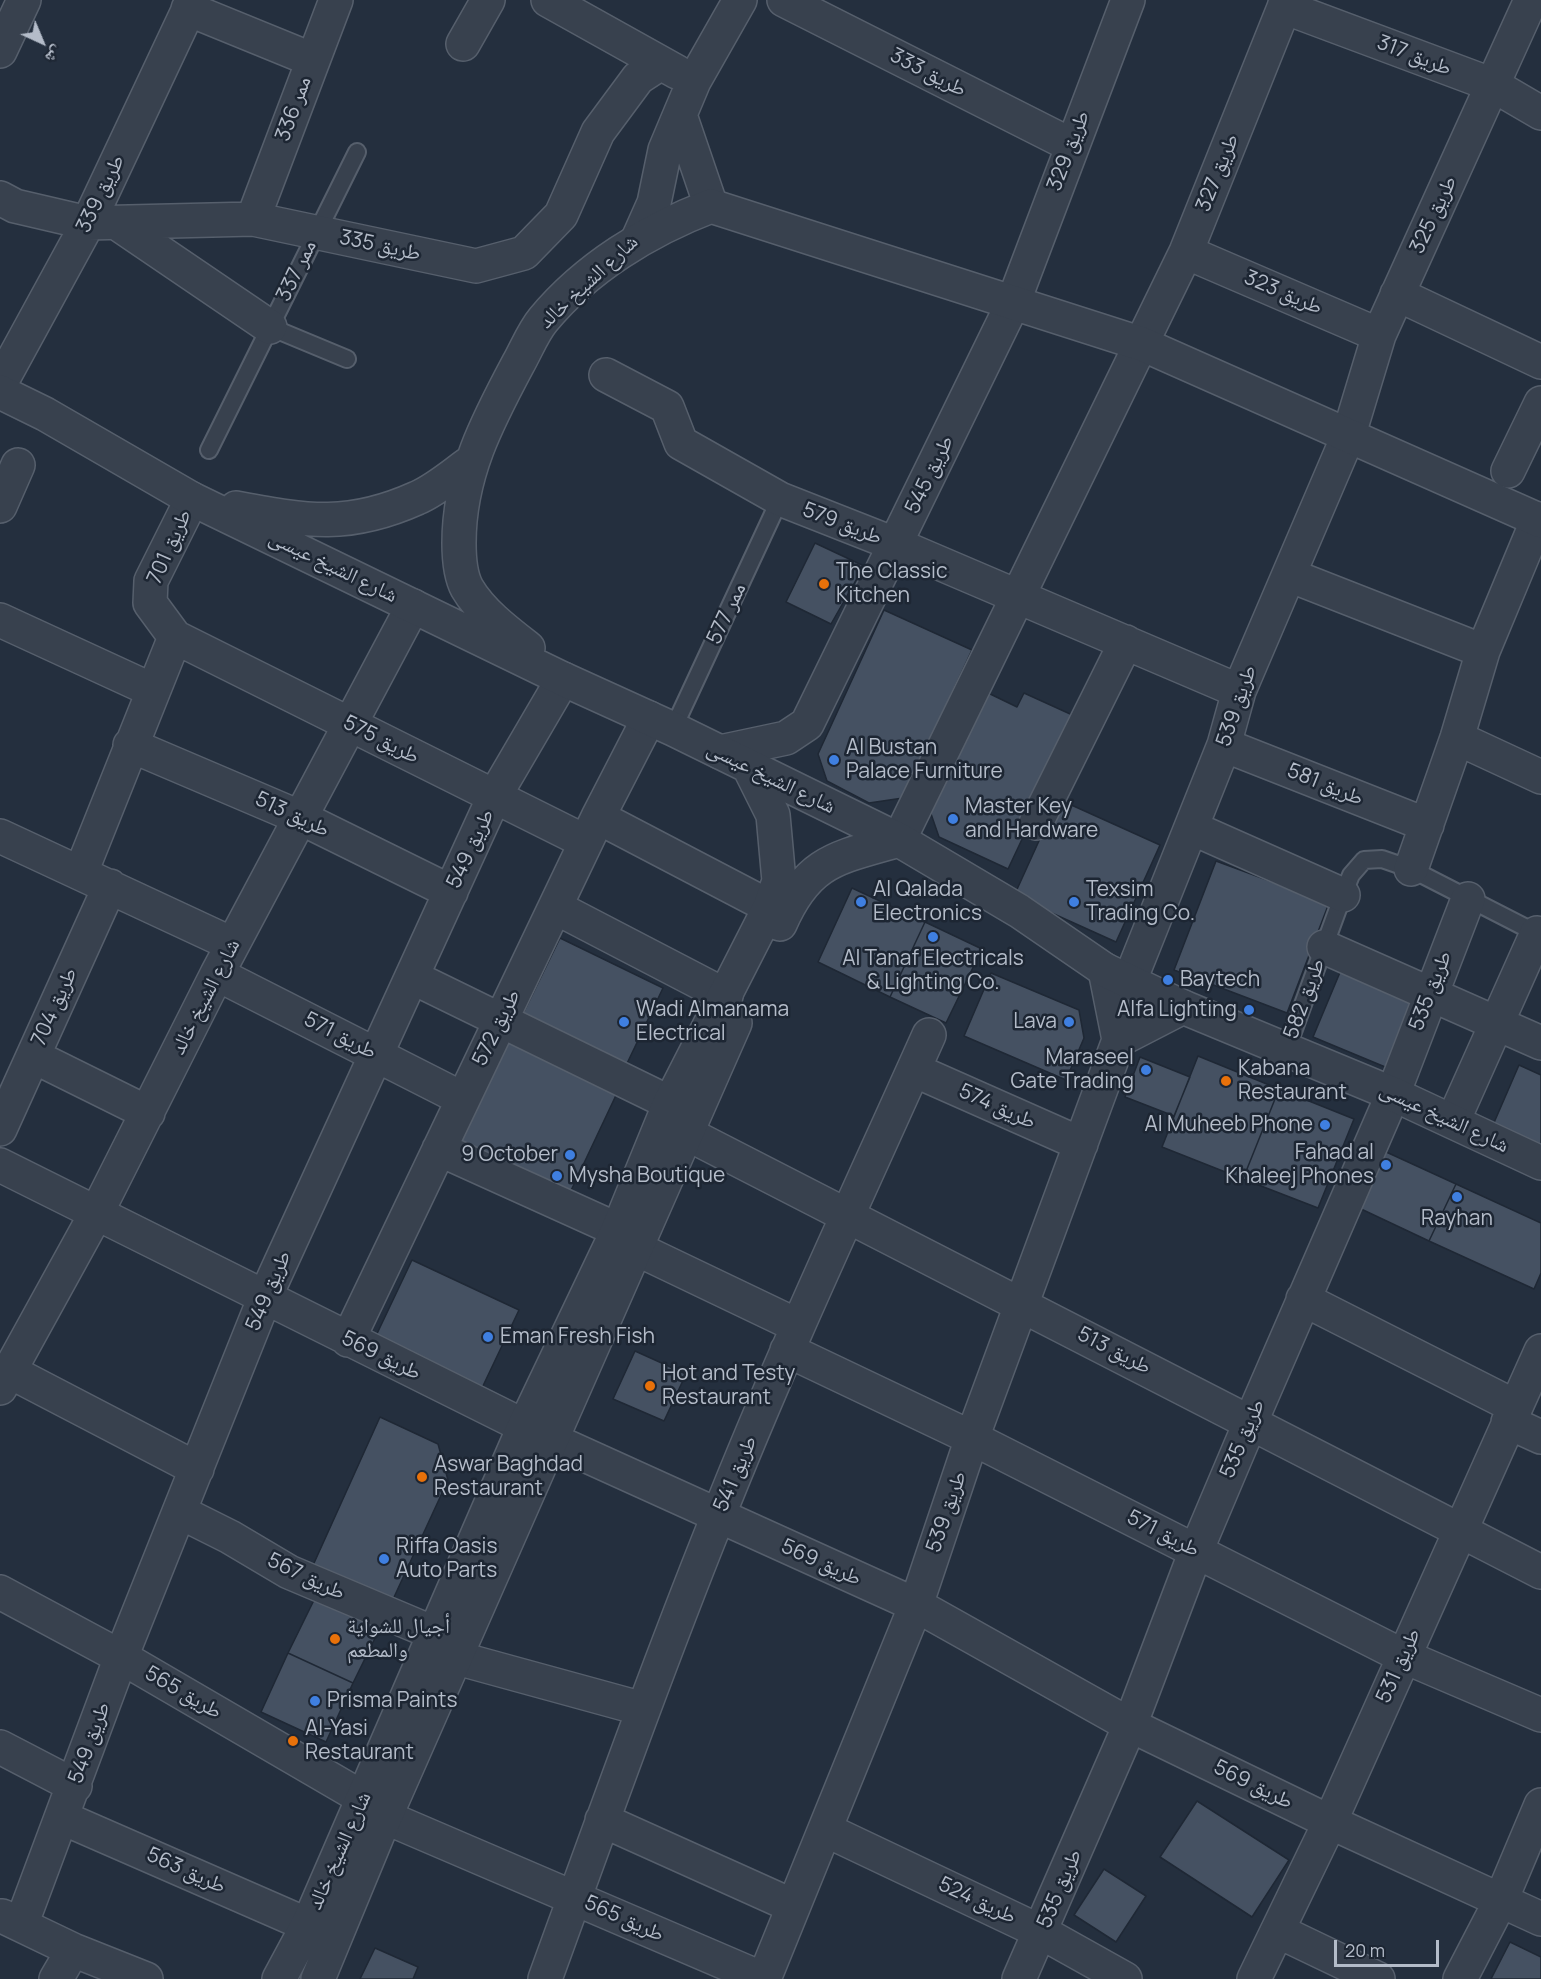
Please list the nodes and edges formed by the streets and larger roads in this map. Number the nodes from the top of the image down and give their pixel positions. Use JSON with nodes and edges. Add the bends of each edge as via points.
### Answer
{"nodes":[{"id":1,"x":24,"y":0,"type":"edge"},
{"id":2,"x":336,"y":0,"type":"edge"},
{"id":3,"x":488,"y":0,"type":"edge"},
{"id":4,"x":548,"y":0,"type":"edge"},
{"id":5,"x":740,"y":0,"type":"edge"},
{"id":6,"x":784,"y":0,"type":"edge"},
{"id":7,"x":1128,"y":0,"type":"edge"},
{"id":8,"x":1285,"y":3,"type":"edge"},
{"id":9,"x":191,"y":4,"type":"edge"},
{"id":10,"x":1532,"y":16,"type":"edge"},
{"id":11,"x":463,"y":44,"type":"dead end"},
{"id":12,"x":0,"y":51,"type":"edge"},
{"id":13,"x":313,"y":60,"type":"junction"},
{"id":14,"x":661,"y":63,"type":"junction"},
{"id":15,"x":694,"y":81,"type":"junction"},
{"id":16,"x":1493,"y":85,"type":"junction"},
{"id":17,"x":1541,"y":113,"type":"edge"},
{"id":18,"x":680,"y":115,"type":"junction"},
{"id":19,"x":1071,"y":145,"type":"junction"},
{"id":20,"x":0,"y":198,"type":"edge"},
{"id":21,"x":711,"y":206,"type":"junction"},
{"id":22,"x":254,"y":219,"type":"junction"},
{"id":23,"x":102,"y":223,"type":"junction"},
{"id":24,"x":638,"y":239,"type":"junction"},
{"id":25,"x":1186,"y":252,"type":"junction"},
{"id":26,"x":1397,"y":294,"type":"junction"},
{"id":27,"x":1013,"y":303,"type":"junction"},
{"id":28,"x":270,"y":327,"type":"road end"},
{"id":29,"x":1379,"y":335,"type":"junction"},
{"id":30,"x":1142,"y":344,"type":"junction"},
{"id":31,"x":1541,"y":362,"type":"edge"},
{"id":32,"x":606,"y":375,"type":"dead end"},
{"id":33,"x":0,"y":384,"type":"edge"},
{"id":34,"x":0,"y":392,"type":"edge"},
{"id":35,"x":1541,"y":404,"type":"edge"},
{"id":36,"x":1349,"y":434,"type":"junction"},
{"id":37,"x":471,"y":462,"type":"junction"},
{"id":38,"x":18,"y":465,"type":"dead end"},
{"id":39,"x":1508,"y":471,"type":"dead end"},
{"id":40,"x":192,"y":499,"type":"junction"},
{"id":41,"x":0,"y":506,"type":"edge"},
{"id":42,"x":1540,"y":520,"type":"edge"},
{"id":43,"x":897,"y":545,"type":"junction"},
{"id":44,"x":1289,"y":575,"type":"junction"},
{"id":45,"x":1020,"y":596,"type":"junction"},
{"id":46,"x":413,"y":606,"type":"junction"},
{"id":47,"x":0,"y":620,"type":"edge"},
{"id":48,"x":175,"y":637,"type":"junction"},
{"id":49,"x":1126,"y":642,"type":"junction"},
{"id":50,"x":1483,"y":651,"type":"junction"},
{"id":51,"x":563,"y":679,"type":"junction"},
{"id":52,"x":153,"y":690,"type":"junction"},
{"id":53,"x":1239,"y":691,"type":"junction"},
{"id":54,"x":348,"y":723,"type":"junction"},
{"id":55,"x":661,"y":724,"type":"junction"},
{"id":56,"x":1457,"y":738,"type":"junction"},
{"id":57,"x":130,"y":745,"type":"junction"},
{"id":58,"x":1224,"y":745,"type":"junction"},
{"id":59,"x":720,"y":753,"type":"junction"},
{"id":60,"x":749,"y":767,"type":"junction"},
{"id":61,"x":1541,"y":777,"type":"edge"},
{"id":62,"x":494,"y":797,"type":"junction"},
{"id":63,"x":299,"y":817,"type":"junction"},
{"id":64,"x":1036,"y":823,"type":"dead end"},
{"id":65,"x":1427,"y":825,"type":"junction"},
{"id":66,"x":1192,"y":828,"type":"junction"},
{"id":67,"x":592,"y":830,"type":"junction"},
{"id":68,"x":899,"y":840,"type":"junction"},
{"id":69,"x":3,"y":846,"type":"edge"},
{"id":70,"x":1411,"y":869,"type":"road end"},
{"id":71,"x":96,"y":879,"type":"junction"},
{"id":72,"x":451,"y":892,"type":"junction"},
{"id":73,"x":1343,"y":895,"type":"road end"},
{"id":74,"x":1467,"y":899,"type":"road end"},
{"id":75,"x":555,"y":907,"type":"junction"},
{"id":76,"x":770,"y":907,"type":"junction"},
{"id":77,"x":1539,"y":934,"type":"edge"},
{"id":78,"x":232,"y":944,"type":"junction"},
{"id":79,"x":1324,"y":947,"type":"road end"},
{"id":80,"x":216,"y":974,"type":"junction"},
{"id":81,"x":1118,"y":975,"type":"junction"},
{"id":82,"x":412,"y":977,"type":"junction"},
{"id":83,"x":1429,"y":995,"type":"junction"},
{"id":84,"x":726,"y":996,"type":"junction"},
{"id":85,"x":1183,"y":1007,"type":"junction"},
{"id":86,"x":500,"y":1022,"type":"junction"},
{"id":87,"x":1496,"y":1025,"type":"junction"},
{"id":88,"x":929,"y":1035,"type":"dead end"},
{"id":89,"x":1119,"y":1040,"type":"junction"},
{"id":90,"x":1541,"y":1042,"type":"edge"},
{"id":91,"x":376,"y":1055,"type":"junction"},
{"id":92,"x":33,"y":1056,"type":"junction"},
{"id":93,"x":914,"y":1070,"type":"junction"},
{"id":94,"x":1393,"y":1094,"type":"junction"},
{"id":95,"x":463,"y":1099,"type":"junction"},
{"id":96,"x":670,"y":1103,"type":"junction"},
{"id":97,"x":148,"y":1113,"type":"junction"},
{"id":98,"x":1454,"y":1121,"type":"junction"},
{"id":99,"x":0,"y":1129,"type":"edge"},
{"id":100,"x":686,"y":1133,"type":"junction"},
{"id":101,"x":1081,"y":1144,"type":"junction"},
{"id":102,"x":439,"y":1149,"type":"junction"},
{"id":103,"x":1541,"y":1163,"type":"edge"},
{"id":104,"x":0,"y":1165,"type":"edge"},
{"id":105,"x":98,"y":1212,"type":"junction"},
{"id":106,"x":848,"y":1215,"type":"junction"},
{"id":107,"x":627,"y":1239,"type":"junction"},
{"id":108,"x":265,"y":1297,"type":"junction"},
{"id":109,"x":1303,"y":1299,"type":"junction"},
{"id":110,"x":1022,"y":1303,"type":"junction"},
{"id":111,"x":793,"y":1338,"type":"junction"},
{"id":112,"x":348,"y":1340,"type":"junction"},
{"id":113,"x":1541,"y":1351,"type":"edge"},
{"id":114,"x":4,"y":1380,"type":"edge"},
{"id":115,"x":1512,"y":1414,"type":"junction"},
{"id":116,"x":1251,"y":1421,"type":"junction"},
{"id":117,"x":539,"y":1433,"type":"junction"},
{"id":118,"x":1541,"y":1437,"type":"edge"},
{"id":119,"x":972,"y":1438,"type":"junction"},
{"id":120,"x":197,"y":1469,"type":"junction"},
{"id":121,"x":180,"y":1512,"type":"junction"},
{"id":122,"x":718,"y":1517,"type":"junction"},
{"id":123,"x":1461,"y":1532,"type":"junction"},
{"id":124,"x":1196,"y":1551,"type":"junction"},
{"id":125,"x":1541,"y":1572,"type":"edge"},
{"id":126,"x":0,"y":1592,"type":"edge"},
{"id":127,"x":916,"y":1605,"type":"junction"},
{"id":128,"x":447,"y":1646,"type":"junction"},
{"id":129,"x":1403,"y":1656,"type":"junction"},
{"id":130,"x":122,"y":1657,"type":"junction"},
{"id":131,"x":643,"y":1709,"type":"junction"},
{"id":132,"x":1541,"y":1715,"type":"edge"},
{"id":133,"x":1130,"y":1725,"type":"junction"},
{"id":134,"x":0,"y":1747,"type":"edge"},
{"id":135,"x":75,"y":1786,"type":"junction"},
{"id":136,"x":1541,"y":1805,"type":"edge"},
{"id":137,"x":374,"y":1807,"type":"junction"},
{"id":138,"x":63,"y":1818,"type":"junction"},
{"id":139,"x":602,"y":1820,"type":"junction"},
{"id":140,"x":1330,"y":1822,"type":"junction"},
{"id":141,"x":826,"y":1830,"type":"junction"},
{"id":142,"x":574,"y":1897,"type":"junction"},
{"id":143,"x":1501,"y":1900,"type":"junction"},
{"id":144,"x":794,"y":1906,"type":"junction"},
{"id":145,"x":1541,"y":1919,"type":"edge"},
{"id":146,"x":11,"y":1920,"type":"edge"},
{"id":147,"x":308,"y":1925,"type":"junction"},
{"id":148,"x":1278,"y":1931,"type":"junction"},
{"id":149,"x":1041,"y":1932,"type":"junction"},
{"id":150,"x":73,"y":1950,"type":"junction"},
{"id":151,"x":56,"y":1979,"type":"edge"},
{"id":152,"x":146,"y":1979,"type":"edge"},
{"id":153,"x":279,"y":1979,"type":"edge"},
{"id":154,"x":318,"y":1979,"type":"edge"},
{"id":155,"x":545,"y":1979,"type":"edge"},
{"id":156,"x":764,"y":1979,"type":"edge"},
{"id":157,"x":1018,"y":1979,"type":"edge"},
{"id":158,"x":1125,"y":1979,"type":"edge"},
{"id":159,"x":1254,"y":1979,"type":"edge"},
{"id":160,"x":1378,"y":1979,"type":"edge"},
{"id":161,"x":1460,"y":1979,"type":"edge"}],
"edges":[{"from":1,"to":12,"type":"street"},
{"from":2,"to":13,"type":"street","name":"ممر 336"},
{"from":3,"to":11,"type":"street"},
{"from":4,"to":14,"type":"street"},
{"from":5,"to":15,"type":"street","name":"شارع الشيخ خالد"},
{"from":6,"to":19,"type":"street","name":"طريق 333"},
{"from":7,"to":19,"type":"street","name":"طريق 329"},
{"from":8,"to":16,"type":"street","name":"طريق 317"},
{"from":8,"to":25,"type":"street","name":"طريق 327"},
{"from":9,"to":13,"type":"street"},
{"from":9,"to":23,"type":"street","name":"طريق 339"},
{"from":10,"to":16,"type":"street","name":"طريق 325"},
{"from":13,"to":22,"type":"street","name":"ممر 336"},
{"from":14,"to":15,"type":"street"},
{"from":14,"to":22,"type":"street","name":"طريق 335","via":[[638,78],[598,132],[561,215],[524,252],[476,266]]},
{"from":15,"to":18,"type":"street","name":"شارع الشيخ خالد"},
{"from":16,"to":17,"type":"street","name":"طريق 317"},
{"from":16,"to":26,"type":"street","name":"طريق 325"},
{"from":18,"to":21,"type":"street"},
{"from":18,"to":24,"type":"street","name":"شارع الشيخ خالد","via":[[665,150],[654,202]]},
{"from":19,"to":27,"type":"street","name":"طريق 329"},
{"from":20,"to":23,"type":"street","name":"طريق 335","via":[[15,206]]},
{"from":21,"to":24,"type":"street"},
{"from":21,"to":27,"type":"street"},
{"from":22,"to":23,"type":"street","name":"طريق 335"},
{"from":23,"to":28,"type":"street"},
{"from":23,"to":33,"type":"street","name":"طريق 339"},
{"from":24,"to":37,"type":"street","name":"شارع الشيخ خالد","via":[[590,275],[542,321],[497,403]]},
{"from":25,"to":29,"type":"street","name":"طريق 323"},
{"from":25,"to":30,"type":"street","name":"طريق 327"},
{"from":26,"to":29,"type":"street","name":"طريق 325"},
{"from":26,"to":31,"type":"street"},
{"from":27,"to":30,"type":"street"},
{"from":27,"to":43,"type":"street","name":"طريق 545"},
{"from":29,"to":36,"type":"street","name":"طريق 325"},
{"from":30,"to":36,"type":"street"},
{"from":30,"to":45,"type":"street","name":"طريق 327"},
{"from":32,"to":43,"type":"street","name":"طريق 579","via":[[667,407],[681,443],[780,499]]},
{"from":34,"to":40,"type":"street","name":"شارع الشيخ عيسى"},
{"from":35,"to":39,"type":"street"},
{"from":36,"to":42,"type":"street"},
{"from":36,"to":44,"type":"street","name":"طريق 539"},
{"from":37,"to":40,"type":"street","via":[[418,498],[349,519],[302,520]]},
{"from":37,"to":51,"type":"street","name":"شارع الشيخ خالد","via":[[459,512],[459,561],[466,586],[483,609]]},
{"from":38,"to":41,"type":"street"},
{"from":40,"to":46,"type":"street","name":"شارع الشيخ عيسى"},
{"from":40,"to":48,"type":"street","name":"طريق 701","via":[[151,581],[150,603]]},
{"from":42,"to":50,"type":"street"},
{"from":43,"to":45,"type":"street","name":"طريق 579"},
{"from":43,"to":59,"type":"street","name":"طريق 545","via":[[807,724],[786,738]]},
{"from":44,"to":50,"type":"street"},
{"from":44,"to":53,"type":"street","name":"طريق 539"},
{"from":45,"to":49,"type":"street","name":"طريق 579"},
{"from":45,"to":68,"type":"street","name":"طريق 327"},
{"from":46,"to":51,"type":"street","name":"شارع الشيخ عيسى"},
{"from":46,"to":54,"type":"street","name":"شارع الشيخ خالد"},
{"from":47,"to":52,"type":"street"},
{"from":48,"to":52,"type":"street"},
{"from":48,"to":54,"type":"street","name":"طريق 575"},
{"from":49,"to":53,"type":"street","name":"طريق 579"},
{"from":49,"to":64,"type":"street"},
{"from":50,"to":56,"type":"street"},
{"from":51,"to":55,"type":"street","name":"شارع الشيخ عيسى"},
{"from":51,"to":62,"type":"street","name":"طريق 549"},
{"from":52,"to":57,"type":"street"},
{"from":53,"to":58,"type":"street","name":"طريق 539"},
{"from":54,"to":62,"type":"street","name":"طريق 575"},
{"from":54,"to":63,"type":"street","name":"شارع الشيخ خالد"},
{"from":55,"to":59,"type":"street","name":"شارع الشيخ عيسى"},
{"from":55,"to":67,"type":"street","name":"طريق 572"},
{"from":56,"to":61,"type":"street"},
{"from":56,"to":65,"type":"street"},
{"from":57,"to":63,"type":"street","name":"طريق 513"},
{"from":57,"to":71,"type":"street"},
{"from":58,"to":65,"type":"street","name":"طريق 581"},
{"from":58,"to":66,"type":"street","name":"طريق 539"},
{"from":59,"to":60,"type":"street","name":"شارع الشيخ عيسى"},
{"from":60,"to":68,"type":"street","name":"شارع الشيخ عيسى"},
{"from":60,"to":76,"type":"street","name":"شارع الشيخ خالد","via":[[773,815],[779,881]]},
{"from":62,"to":67,"type":"street","name":"طريق 575"},
{"from":62,"to":72,"type":"street","name":"طريق 549"},
{"from":63,"to":72,"type":"street","name":"طريق 513"},
{"from":63,"to":78,"type":"street","name":"شارع الشيخ خالد"},
{"from":65,"to":70,"type":"street"},
{"from":66,"to":73,"type":"street"},
{"from":66,"to":81,"type":"street","name":"طريق 539"},
{"from":67,"to":75,"type":"street","name":"طريق 572"},
{"from":67,"to":76,"type":"street","name":"طريق 575"},
{"from":68,"to":81,"type":"street","name":"شارع الشيخ عيسى"},
{"from":68,"to":100,"type":"street","name":"شارع الشيخ خالد","via":[[825,863],[804,880],[788,906]]},
{"from":69,"to":71,"type":"street"},
{"from":71,"to":78,"type":"street"},
{"from":71,"to":92,"type":"street","name":"طريق 704"},
{"from":72,"to":82,"type":"street","name":"طريق 549"},
{"from":74,"to":83,"type":"street","name":"طريق 535"},
{"from":75,"to":84,"type":"street"},
{"from":75,"to":86,"type":"street","name":"طريق 572"},
{"from":76,"to":84,"type":"street","name":"شارع الشيخ خالد"},
{"from":77,"to":87,"type":"street"},
{"from":78,"to":80,"type":"street","name":"شارع الشيخ خالد"},
{"from":79,"to":83,"type":"street","name":"طريق 582"},
{"from":80,"to":91,"type":"street","name":"طريق 571"},
{"from":80,"to":97,"type":"street","name":"شارع الشيخ خالد"},
{"from":81,"to":85,"type":"street","name":"شارع الشيخ عيسى"},
{"from":81,"to":89,"type":"street"},
{"from":82,"to":86,"type":"street"},
{"from":82,"to":91,"type":"street","name":"طريق 549"},
{"from":83,"to":87,"type":"street","name":"طريق 582"},
{"from":83,"to":94,"type":"street","name":"طريق 535"},
{"from":84,"to":96,"type":"street","name":"شارع الشيخ خالد"},
{"from":85,"to":89,"type":"street"},
{"from":85,"to":94,"type":"street","name":"شارع الشيخ عيسى"},
{"from":86,"to":95,"type":"street","name":"طريق 572"},
{"from":86,"to":96,"type":"street"},
{"from":87,"to":90,"type":"street","name":"طريق 582"},
{"from":87,"to":98,"type":"street"},
{"from":88,"to":93,"type":"street","name":"طريق 541"},
{"from":89,"to":101,"type":"street","name":"طريق 539"},
{"from":91,"to":95,"type":"street","name":"طريق 571"},
{"from":91,"to":108,"type":"street","name":"طريق 549"},
{"from":92,"to":97,"type":"street"},
{"from":92,"to":99,"type":"street","name":"طريق 704"},
{"from":93,"to":101,"type":"street","name":"طريق 574"},
{"from":93,"to":106,"type":"street","name":"طريق 541"},
{"from":94,"to":98,"type":"street","name":"شارع الشيخ عيسى"},
{"from":94,"to":109,"type":"street","name":"طريق 535"},
{"from":95,"to":102,"type":"street","name":"طريق 572"},
{"from":96,"to":107,"type":"street","name":"شارع الشيخ خالد"},
{"from":97,"to":105,"type":"street","name":"شارع الشيخ خالد"},
{"from":98,"to":103,"type":"street","name":"شارع الشيخ عيسى"},
{"from":100,"to":106,"type":"street","name":"طريق 513"},
{"from":100,"to":107,"type":"street","name":"شارع الشيخ خالد"},
{"from":101,"to":110,"type":"street","name":"طريق 539"},
{"from":102,"to":107,"type":"street","name":"طريق 571"},
{"from":102,"to":112,"type":"street","name":"طريق 572"},
{"from":104,"to":105,"type":"street","name":"طريق 569"},
{"from":105,"to":108,"type":"street","name":"طريق 569"},
{"from":105,"to":114,"type":"street","name":"شارع الشيخ خالد"},
{"from":106,"to":110,"type":"street","name":"طريق 513"},
{"from":106,"to":111,"type":"street","name":"طريق 541"},
{"from":107,"to":111,"type":"street","name":"طريق 571"},
{"from":107,"to":117,"type":"street","name":"شارع الشيخ خالد"},
{"from":108,"to":112,"type":"street","name":"طريق 569"},
{"from":108,"to":120,"type":"street","name":"طريق 549"},
{"from":109,"to":115,"type":"street"},
{"from":109,"to":116,"type":"street","name":"طريق 535"},
{"from":110,"to":116,"type":"street","name":"طريق 513"},
{"from":110,"to":119,"type":"street","name":"طريق 539"},
{"from":111,"to":119,"type":"street","name":"طريق 571"},
{"from":111,"to":122,"type":"street","name":"طريق 541"},
{"from":112,"to":117,"type":"street","name":"طريق 569"},
{"from":113,"to":115,"type":"street","name":"طريق 531"},
{"from":114,"to":120,"type":"street"},
{"from":115,"to":118,"type":"street"},
{"from":115,"to":123,"type":"street","name":"طريق 531"},
{"from":116,"to":123,"type":"street","name":"طريق 513"},
{"from":116,"to":124,"type":"street","name":"طريق 535"},
{"from":117,"to":122,"type":"street","name":"طريق 569"},
{"from":117,"to":128,"type":"street","name":"شارع الشيخ خالد"},
{"from":119,"to":124,"type":"street","name":"طريق 571"},
{"from":119,"to":127,"type":"street","name":"طريق 539"},
{"from":120,"to":121,"type":"street","name":"طريق 549"},
{"from":121,"to":128,"type":"street","name":"طريق 567","via":[[289,1572]]},
{"from":121,"to":130,"type":"street","name":"طريق 549"},
{"from":122,"to":127,"type":"street","name":"طريق 569"},
{"from":122,"to":131,"type":"street","name":"طريق 541"},
{"from":123,"to":125,"type":"street","name":"طريق 513"},
{"from":123,"to":129,"type":"street","name":"طريق 531"},
{"from":124,"to":129,"type":"street","name":"طريق 571"},
{"from":124,"to":133,"type":"street","name":"طريق 535"},
{"from":126,"to":130,"type":"street","name":"طريق 565"},
{"from":127,"to":133,"type":"street","name":"طريق 569"},
{"from":127,"to":141,"type":"street","name":"طريق 539"},
{"from":128,"to":131,"type":"street","name":"طريق 567"},
{"from":128,"to":137,"type":"street","name":"شارع الشيخ خالد"},
{"from":129,"to":132,"type":"street","name":"طريق 571"},
{"from":129,"to":140,"type":"street","name":"طريق 531"},
{"from":130,"to":135,"type":"street","name":"طريق 549"},
{"from":130,"to":137,"type":"street","name":"طريق 565"},
{"from":131,"to":139,"type":"street","name":"طريق 541"},
{"from":133,"to":140,"type":"street","name":"طريق 569"},
{"from":133,"to":149,"type":"street","name":"طريق 535"},
{"from":134,"to":135,"type":"street"},
{"from":135,"to":138,"type":"street","name":"طريق 549"},
{"from":136,"to":143,"type":"street"},
{"from":137,"to":142,"type":"street","name":"طريق 565"},
{"from":137,"to":147,"type":"street","name":"شارع الشيخ خالد"},
{"from":137,"to":154,"type":"street","name":"شارع الشيخ خالد"},
{"from":138,"to":146,"type":"street","name":"طريق 549"},
{"from":138,"to":147,"type":"street","name":"طريق 563"},
{"from":139,"to":142,"type":"street","name":"طريق 541"},
{"from":139,"to":144,"type":"street"},
{"from":140,"to":143,"type":"street","name":"طريق 569"},
{"from":140,"to":148,"type":"street","name":"طريق 531"},
{"from":141,"to":144,"type":"street","name":"طريق 539"},
{"from":141,"to":149,"type":"street","name":"طريق 524"},
{"from":142,"to":155,"type":"street","name":"طريق 541"},
{"from":142,"to":156,"type":"street","name":"طريق 565"},
{"from":143,"to":145,"type":"street","name":"طريق 569"},
{"from":143,"to":161,"type":"street"},
{"from":144,"to":156,"type":"street","name":"طريق 539"},
{"from":146,"to":150,"type":"street"},
{"from":147,"to":153,"type":"street","name":"شارع الشيخ خالد"},
{"from":148,"to":159,"type":"street","name":"طريق 531"},
{"from":148,"to":160,"type":"street"},
{"from":149,"to":157,"type":"street","name":"طريق 535"},
{"from":149,"to":158,"type":"street","name":"طريق 524"},
{"from":150,"to":151,"type":"street"},
{"from":150,"to":152,"type":"street"}]}
